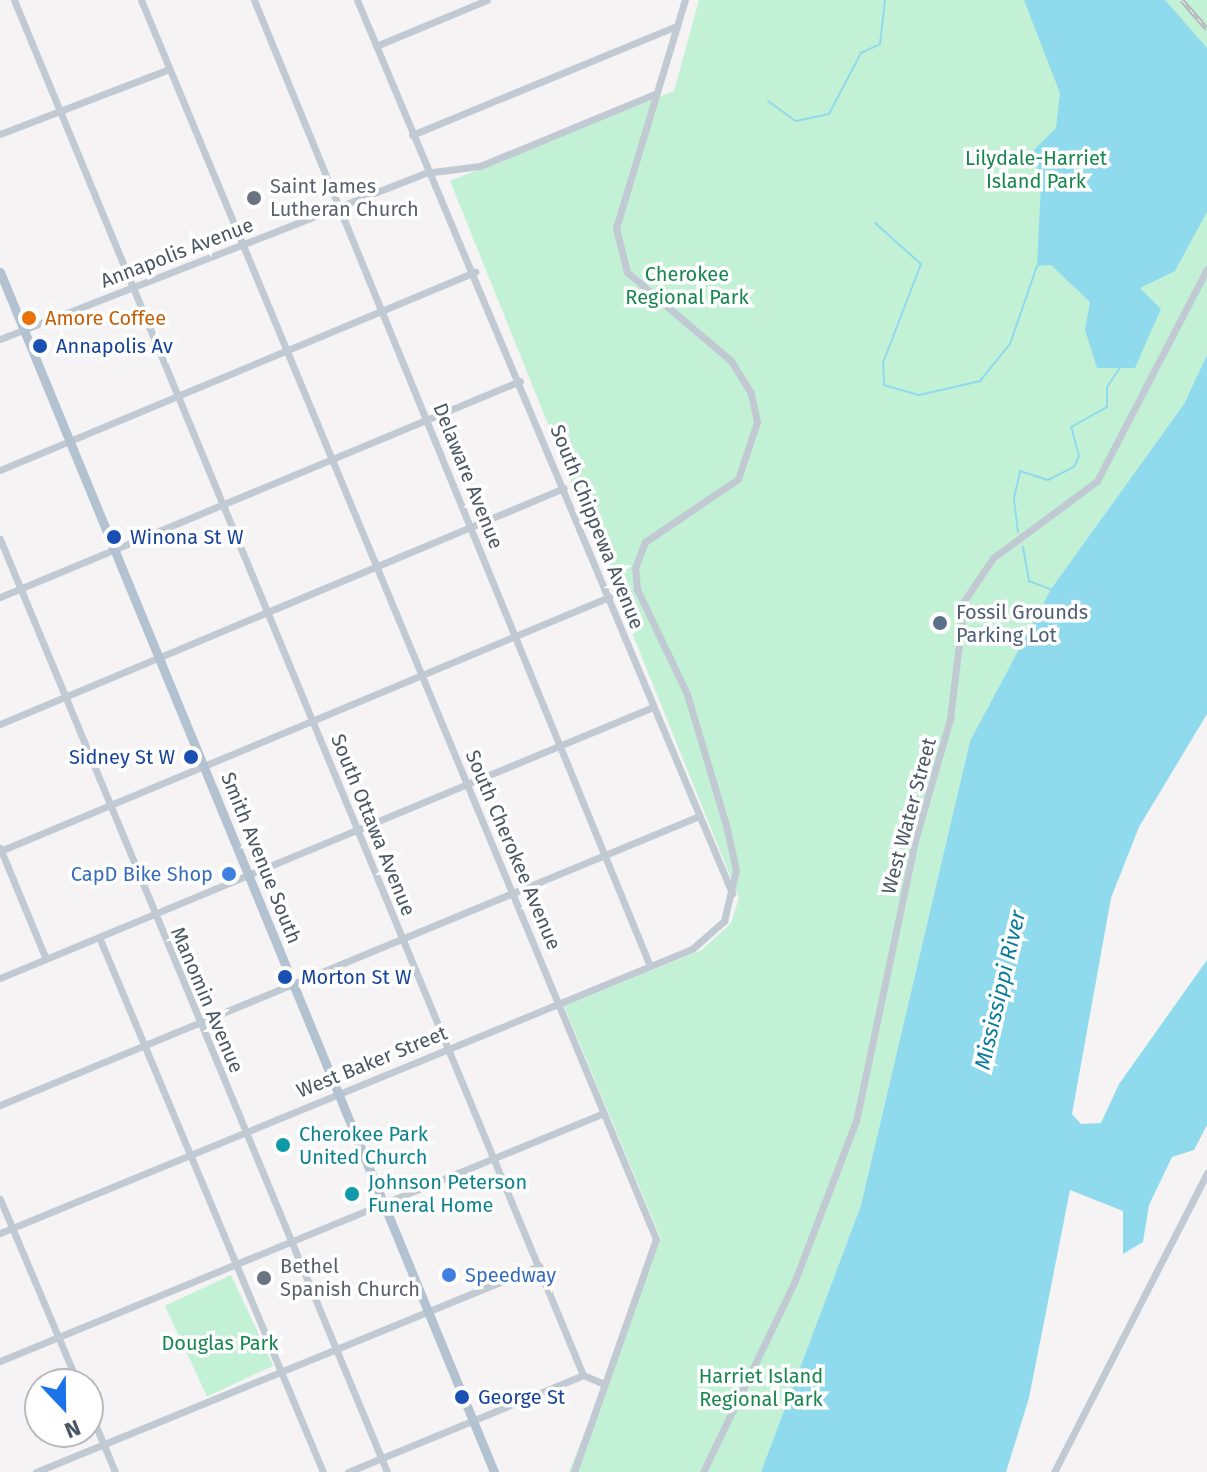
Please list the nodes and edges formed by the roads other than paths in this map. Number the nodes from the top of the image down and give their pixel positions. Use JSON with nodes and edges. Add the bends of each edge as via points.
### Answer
{"nodes":[{"id":1,"x":14,"y":0,"type":"edge"},
{"id":2,"x":141,"y":0,"type":"edge"},
{"id":3,"x":254,"y":0,"type":"edge"},
{"id":4,"x":357,"y":0,"type":"edge"},
{"id":5,"x":487,"y":0,"type":"edge"},
{"id":6,"x":685,"y":0,"type":"edge"},
{"id":7,"x":677,"y":26,"type":"junction"},
{"id":8,"x":376,"y":46,"type":"junction"},
{"id":9,"x":169,"y":69,"type":"junction"},
{"id":10,"x":657,"y":93,"type":"junction"},
{"id":11,"x":59,"y":111,"type":"junction"},
{"id":12,"x":0,"y":134,"type":"edge"},
{"id":13,"x":412,"y":135,"type":"junction"},
{"id":14,"x":429,"y":172,"type":"junction"},
{"id":15,"x":338,"y":207,"type":"junction"},
{"id":16,"x":244,"y":245,"type":"junction"},
{"id":17,"x":1207,"y":269,"type":"edge"},
{"id":18,"x":0,"y":272,"type":"edge"},
{"id":19,"x":475,"y":272,"type":"junction"},
{"id":20,"x":134,"y":287,"type":"junction"},
{"id":21,"x":383,"y":311,"type":"junction"},
{"id":22,"x":24,"y":330,"type":"junction"},
{"id":23,"x":0,"y":339,"type":"edge"},
{"id":24,"x":289,"y":351,"type":"junction"},
{"id":25,"x":520,"y":381,"type":"junction"},
{"id":26,"x":179,"y":396,"type":"junction"},
{"id":27,"x":427,"y":420,"type":"junction"},
{"id":28,"x":69,"y":442,"type":"junction"},
{"id":29,"x":334,"y":458,"type":"junction"},
{"id":30,"x":0,"y":470,"type":"edge"},
{"id":31,"x":564,"y":488,"type":"junction"},
{"id":32,"x":224,"y":504,"type":"junction"},
{"id":33,"x":472,"y":528,"type":"junction"},
{"id":34,"x":0,"y":539,"type":"edge"},
{"id":35,"x":114,"y":550,"type":"junction"},
{"id":36,"x":379,"y":567,"type":"junction"},
{"id":37,"x":20,"y":589,"type":"junction"},
{"id":38,"x":0,"y":597,"type":"edge"},
{"id":39,"x":609,"y":597,"type":"junction"},
{"id":40,"x":268,"y":613,"type":"junction"},
{"id":41,"x":517,"y":638,"type":"junction"},
{"id":42,"x":159,"y":658,"type":"junction"},
{"id":43,"x":424,"y":677,"type":"junction"},
{"id":44,"x":65,"y":698,"type":"junction"},
{"id":45,"x":653,"y":707,"type":"junction"},
{"id":46,"x":313,"y":722,"type":"junction"},
{"id":47,"x":0,"y":724,"type":"edge"},
{"id":48,"x":562,"y":747,"type":"junction"},
{"id":49,"x":204,"y":768,"type":"junction"},
{"id":50,"x":468,"y":786,"type":"junction"},
{"id":51,"x":109,"y":806,"type":"junction"},
{"id":52,"x":699,"y":816,"type":"junction"},
{"id":53,"x":358,"y":831,"type":"junction"},
{"id":54,"x":0,"y":850,"type":"edge"},
{"id":55,"x":606,"y":857,"type":"junction"},
{"id":56,"x":249,"y":876,"type":"junction"},
{"id":57,"x":514,"y":894,"type":"junction"},
{"id":58,"x":733,"y":896,"type":"junction"},
{"id":59,"x":154,"y":914,"type":"junction"},
{"id":60,"x":99,"y":937,"type":"junction"},
{"id":61,"x":403,"y":939,"type":"junction"},
{"id":62,"x":46,"y":959,"type":"junction"},
{"id":63,"x":650,"y":966,"type":"junction"},
{"id":64,"x":0,"y":978,"type":"edge"},
{"id":65,"x":294,"y":985,"type":"junction"},
{"id":66,"x":559,"y":1003,"type":"junction"},
{"id":67,"x":200,"y":1023,"type":"junction"},
{"id":68,"x":145,"y":1045,"type":"junction"},
{"id":69,"x":448,"y":1048,"type":"junction"},
{"id":70,"x":338,"y":1093,"type":"junction"},
{"id":71,"x":0,"y":1105,"type":"edge"},
{"id":72,"x":604,"y":1113,"type":"junction"},
{"id":73,"x":245,"y":1131,"type":"junction"},
{"id":74,"x":190,"y":1153,"type":"junction"},
{"id":75,"x":494,"y":1158,"type":"junction"},
{"id":76,"x":1207,"y":1173,"type":"edge"},
{"id":77,"x":0,"y":1199,"type":"edge"},
{"id":78,"x":384,"y":1203,"type":"junction"},
{"id":79,"x":12,"y":1228,"type":"junction"},
{"id":80,"x":0,"y":1233,"type":"edge"},
{"id":81,"x":291,"y":1240,"type":"junction"},
{"id":82,"x":236,"y":1263,"type":"junction"},
{"id":83,"x":539,"y":1266,"type":"junction"},
{"id":84,"x":429,"y":1310,"type":"junction"},
{"id":85,"x":59,"y":1336,"type":"junction"},
{"id":86,"x":335,"y":1349,"type":"junction"},
{"id":87,"x":0,"y":1361,"type":"edge"},
{"id":88,"x":72,"y":1368,"type":"edge"},
{"id":89,"x":282,"y":1372,"type":"junction"},
{"id":90,"x":583,"y":1375,"type":"junction"},
{"id":91,"x":604,"y":1384,"type":"junction"},
{"id":92,"x":473,"y":1419,"type":"junction"},
{"id":93,"x":104,"y":1445,"type":"edge"},
{"id":94,"x":104,"y":1447,"type":"edge"},
{"id":95,"x":96,"y":1448,"type":"edge"},
{"id":96,"x":381,"y":1458,"type":"junction"},
{"id":97,"x":36,"y":1472,"type":"edge"},
{"id":98,"x":115,"y":1472,"type":"edge"},
{"id":99,"x":323,"y":1472,"type":"edge"},
{"id":100,"x":348,"y":1472,"type":"edge"},
{"id":101,"x":387,"y":1472,"type":"edge"},
{"id":102,"x":497,"y":1472,"type":"edge"},
{"id":103,"x":574,"y":1472,"type":"edge"},
{"id":104,"x":703,"y":1472,"type":"edge"},
{"id":105,"x":1054,"y":1472,"type":"edge"}],
"edges":[{"from":1,"to":11,"type":"street","name":"South Ottawa Avenue"},
{"from":2,"to":9,"type":"street","name":"South Cherokee Avenue"},
{"from":3,"to":15,"type":"street","name":"Delaware Avenue"},
{"from":4,"to":8,"type":"street","name":"South Chippewa Avenue"},
{"from":5,"to":8,"type":"street"},
{"from":6,"to":7,"type":"street"},
{"from":7,"to":10,"type":"street"},
{"from":7,"to":13,"type":"street"},
{"from":8,"to":13,"type":"street","name":"South Chippewa Avenue"},
{"from":9,"to":11,"type":"street"},
{"from":9,"to":16,"type":"street","name":"South Cherokee Avenue"},
{"from":10,"to":14,"type":"street","name":"Annapolis Avenue","via":[[486,164]]},
{"from":10,"to":58,"type":"street","via":[[616,228],[617,252],[644,290],[730,360],[751,393],[757,422],[738,479],[645,542],[635,568],[707,754],[735,864]]},
{"from":11,"to":12,"type":"street"},
{"from":11,"to":20,"type":"street","name":"South Ottawa Avenue"},
{"from":13,"to":14,"type":"street","name":"South Chippewa Avenue"},
{"from":14,"to":15,"type":"street","name":"Annapolis Avenue"},
{"from":14,"to":19,"type":"street","name":"South Chippewa Avenue"},
{"from":15,"to":16,"type":"street","name":"Annapolis Avenue"},
{"from":15,"to":21,"type":"street","name":"Delaware Avenue"},
{"from":16,"to":20,"type":"street","name":"Annapolis Avenue"},
{"from":16,"to":24,"type":"street","name":"South Cherokee Avenue"},
{"from":17,"to":104,"type":"street","name":"West Water Street","via":[[1097,481],[993,558],[964,601],[950,719],[916,837],[856,1121],[794,1283]]},
{"from":18,"to":22,"type":"main road","name":"Smith Avenue South"},
{"from":19,"to":21,"type":"street"},
{"from":19,"to":25,"type":"street","name":"South Chippewa Avenue"},
{"from":20,"to":22,"type":"street","name":"Annapolis Avenue"},
{"from":20,"to":26,"type":"street","name":"South Ottawa Avenue"},
{"from":21,"to":24,"type":"street"},
{"from":21,"to":27,"type":"street","name":"Delaware Avenue"},
{"from":22,"to":23,"type":"street","name":"Annapolis Avenue"},
{"from":22,"to":28,"type":"main road","name":"Smith Avenue South"},
{"from":24,"to":26,"type":"street"},
{"from":24,"to":29,"type":"street","name":"South Cherokee Avenue"},
{"from":25,"to":27,"type":"street"},
{"from":25,"to":31,"type":"street","name":"South Chippewa Avenue"},
{"from":26,"to":28,"type":"street"},
{"from":26,"to":32,"type":"street","name":"South Ottawa Avenue"},
{"from":27,"to":29,"type":"street"},
{"from":27,"to":33,"type":"street","name":"Delaware Avenue"},
{"from":28,"to":30,"type":"street"},
{"from":28,"to":35,"type":"main road","name":"Smith Avenue South"},
{"from":29,"to":32,"type":"street"},
{"from":29,"to":36,"type":"street","name":"South Cherokee Avenue"},
{"from":31,"to":33,"type":"street"},
{"from":31,"to":39,"type":"street","name":"South Chippewa Avenue"},
{"from":32,"to":35,"type":"street"},
{"from":32,"to":40,"type":"street","name":"South Ottawa Avenue"},
{"from":33,"to":36,"type":"street"},
{"from":33,"to":41,"type":"street","name":"Delaware Avenue"},
{"from":34,"to":37,"type":"street","name":"Manomin Avenue"},
{"from":35,"to":37,"type":"street"},
{"from":35,"to":42,"type":"main road","name":"Smith Avenue South"},
{"from":36,"to":40,"type":"street"},
{"from":36,"to":43,"type":"street","name":"South Cherokee Avenue"},
{"from":37,"to":38,"type":"street"},
{"from":37,"to":44,"type":"street","name":"Manomin Avenue"},
{"from":39,"to":41,"type":"street"},
{"from":39,"to":45,"type":"street","name":"South Chippewa Avenue"},
{"from":40,"to":42,"type":"street"},
{"from":40,"to":46,"type":"street","name":"South Ottawa Avenue"},
{"from":41,"to":43,"type":"street"},
{"from":41,"to":48,"type":"street","name":"Delaware Avenue"},
{"from":42,"to":44,"type":"street"},
{"from":42,"to":49,"type":"main road","name":"Smith Avenue South"},
{"from":43,"to":46,"type":"street"},
{"from":43,"to":50,"type":"street","name":"South Cherokee Avenue"},
{"from":44,"to":47,"type":"street"},
{"from":44,"to":51,"type":"street","name":"Manomin Avenue"},
{"from":45,"to":48,"type":"street"},
{"from":45,"to":52,"type":"street","name":"South Chippewa Avenue"},
{"from":46,"to":49,"type":"street"},
{"from":46,"to":53,"type":"street","name":"South Ottawa Avenue"},
{"from":48,"to":50,"type":"street"},
{"from":48,"to":55,"type":"street","name":"Delaware Avenue"},
{"from":49,"to":51,"type":"street"},
{"from":49,"to":56,"type":"main road","name":"Smith Avenue South"},
{"from":50,"to":53,"type":"street"},
{"from":50,"to":57,"type":"street","name":"South Cherokee Avenue"},
{"from":51,"to":54,"type":"street"},
{"from":51,"to":59,"type":"street","name":"Manomin Avenue"},
{"from":52,"to":55,"type":"street"},
{"from":52,"to":58,"type":"street","name":"South Chippewa Avenue"},
{"from":53,"to":56,"type":"street"},
{"from":53,"to":61,"type":"street","name":"South Ottawa Avenue"},
{"from":54,"to":62,"type":"street"},
{"from":55,"to":57,"type":"street"},
{"from":55,"to":63,"type":"street","name":"Delaware Avenue"},
{"from":56,"to":59,"type":"street"},
{"from":56,"to":65,"type":"main road","name":"Smith Avenue South"},
{"from":57,"to":61,"type":"street"},
{"from":57,"to":66,"type":"street","name":"South Cherokee Avenue"},
{"from":58,"to":63,"type":"street","name":"West Baker Street","via":[[711,935]]},
{"from":59,"to":60,"type":"street"},
{"from":59,"to":67,"type":"street","name":"Manomin Avenue"},
{"from":60,"to":62,"type":"street"},
{"from":60,"to":68,"type":"street"},
{"from":61,"to":65,"type":"street"},
{"from":61,"to":69,"type":"street","name":"South Ottawa Avenue"},
{"from":62,"to":64,"type":"street"},
{"from":63,"to":66,"type":"street","name":"West Baker Street"},
{"from":65,"to":67,"type":"street"},
{"from":65,"to":70,"type":"main road","name":"Smith Avenue South"},
{"from":66,"to":69,"type":"street","name":"West Baker Street"},
{"from":66,"to":72,"type":"street","name":"South Cherokee Avenue"},
{"from":67,"to":68,"type":"street"},
{"from":67,"to":73,"type":"street","name":"Manomin Avenue"},
{"from":68,"to":71,"type":"street"},
{"from":68,"to":74,"type":"street"},
{"from":69,"to":70,"type":"street","name":"West Baker Street"},
{"from":69,"to":75,"type":"street","name":"South Ottawa Avenue"},
{"from":70,"to":73,"type":"street","name":"West Baker Street"},
{"from":70,"to":78,"type":"main road","name":"Smith Avenue South"},
{"from":72,"to":75,"type":"street"},
{"from":72,"to":91,"type":"street","name":"South Cherokee Avenue","via":[[656,1245]]},
{"from":73,"to":74,"type":"street","name":"West Baker Street"},
{"from":73,"to":81,"type":"street","name":"Manomin Avenue"},
{"from":74,"to":79,"type":"street","name":"West Baker Street"},
{"from":74,"to":82,"type":"street"},
{"from":75,"to":78,"type":"street"},
{"from":75,"to":83,"type":"street","name":"South Ottawa Avenue"},
{"from":76,"to":105,"type":"street"},
{"from":77,"to":79,"type":"street"},
{"from":78,"to":81,"type":"street"},
{"from":78,"to":84,"type":"main road","name":"Smith Avenue South"},
{"from":79,"to":80,"type":"street","name":"West Baker Street"},
{"from":79,"to":85,"type":"street"},
{"from":81,"to":82,"type":"street"},
{"from":81,"to":86,"type":"street","name":"Manomin Avenue"},
{"from":82,"to":85,"type":"street"},
{"from":82,"to":89,"type":"street"},
{"from":83,"to":84,"type":"street"},
{"from":83,"to":90,"type":"street","name":"South Ottawa Avenue"},
{"from":84,"to":86,"type":"street"},
{"from":84,"to":92,"type":"main road","name":"Smith Avenue South"},
{"from":85,"to":87,"type":"street"},
{"from":85,"to":88,"type":"street"},
{"from":86,"to":89,"type":"street"},
{"from":86,"to":96,"type":"street","name":"Manomin Avenue"},
{"from":89,"to":93,"type":"street"},
{"from":89,"to":99,"type":"street"},
{"from":90,"to":91,"type":"street"},
{"from":90,"to":92,"type":"street"},
{"from":91,"to":103,"type":"street","name":"South Cherokee Avenue"},
{"from":92,"to":96,"type":"street"},
{"from":92,"to":102,"type":"main road","name":"Smith Avenue South"},
{"from":94,"to":98,"type":"street"},
{"from":95,"to":97,"type":"street"},
{"from":96,"to":100,"type":"street"},
{"from":96,"to":101,"type":"street","name":"Manomin Avenue"}]}
